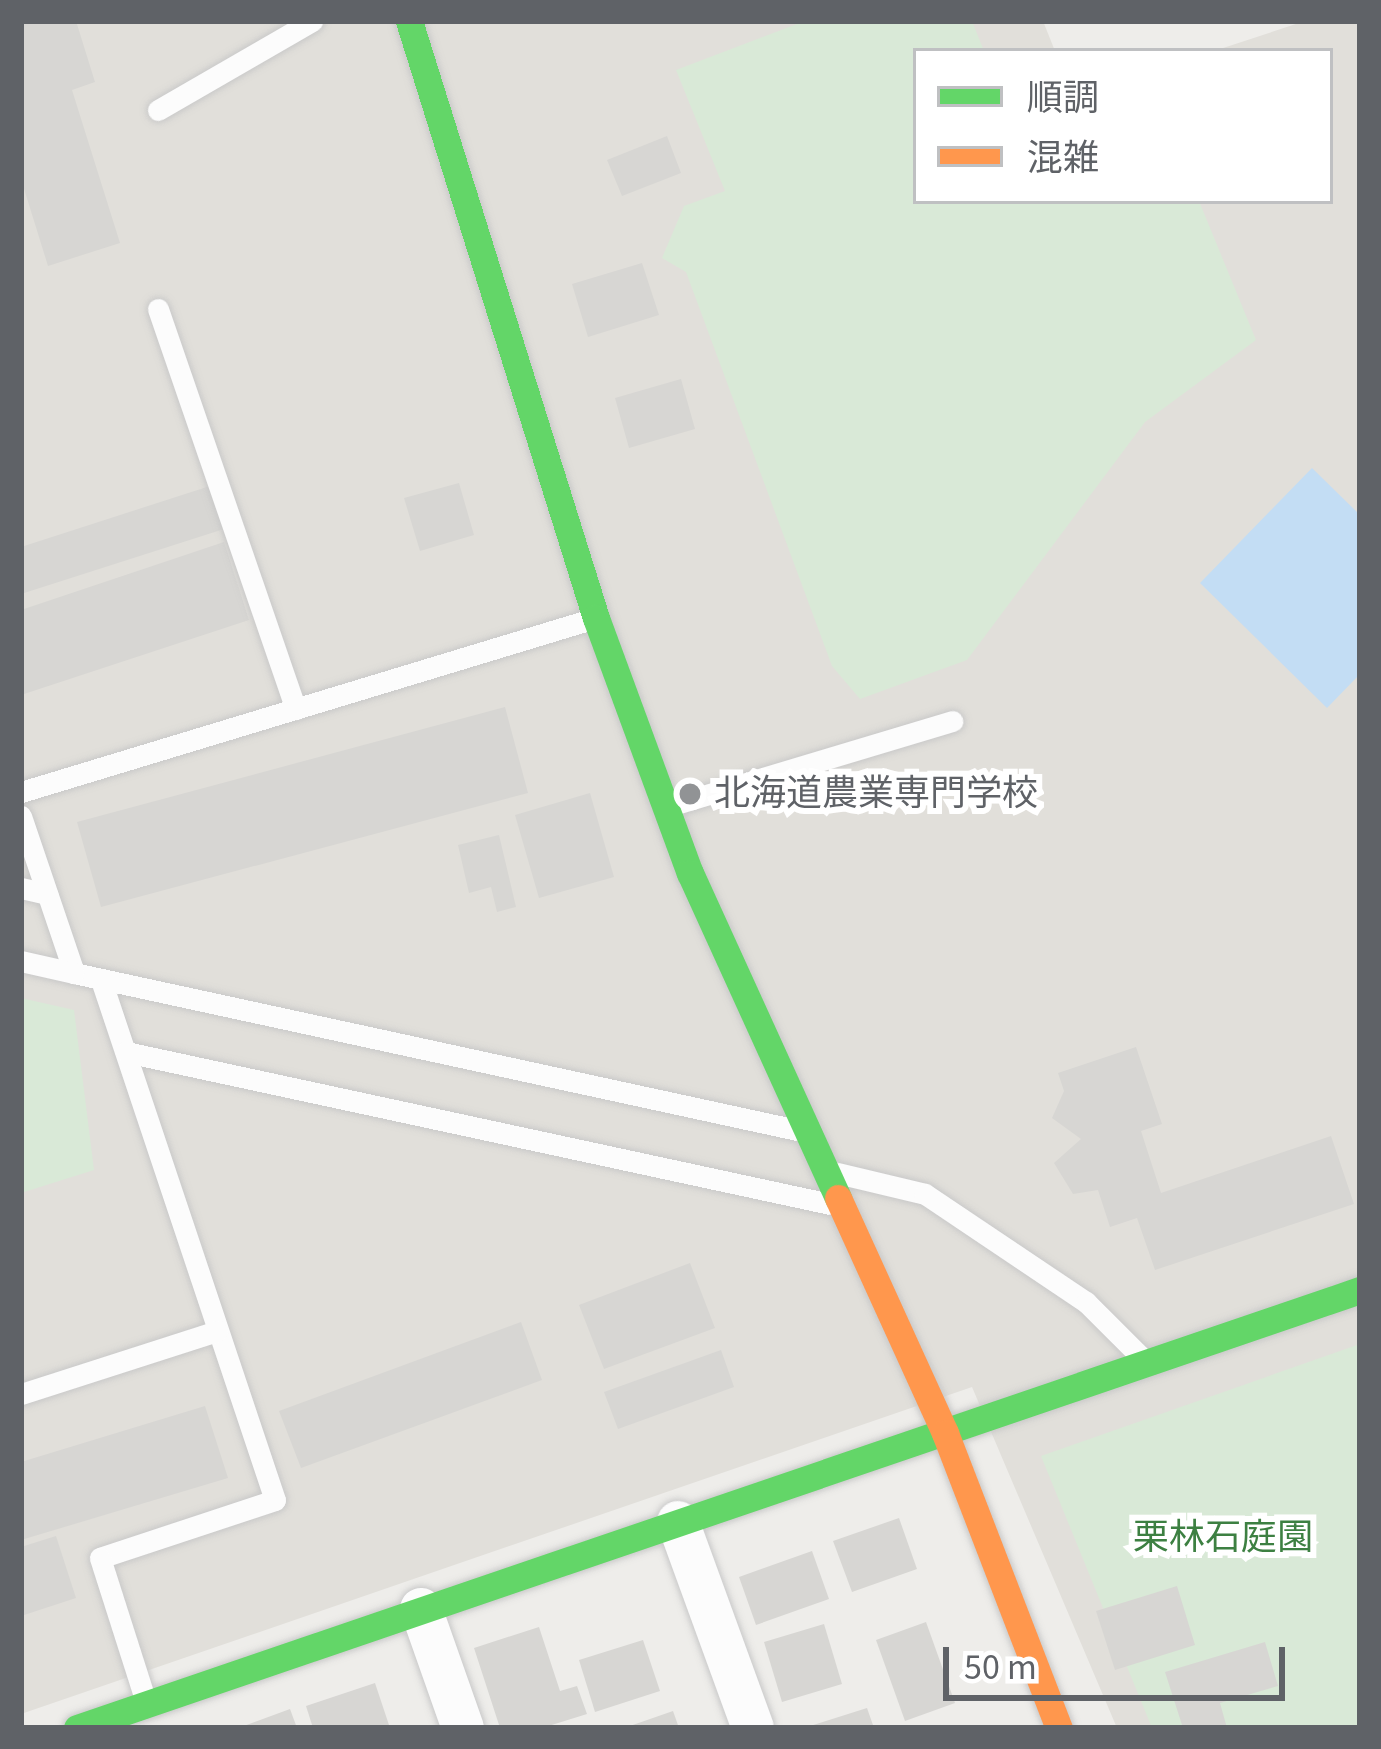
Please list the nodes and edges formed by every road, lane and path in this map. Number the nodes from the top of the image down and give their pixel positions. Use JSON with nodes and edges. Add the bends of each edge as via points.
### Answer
{"nodes":[{"id":1,"x":312,"y":21,"type":"edge"},
{"id":2,"x":409,"y":21,"type":"edge"},
{"id":3,"x":158,"y":110,"type":"dead end"},
{"id":4,"x":158,"y":309,"type":"dead end"},
{"id":5,"x":596,"y":618,"type":"junction"},
{"id":6,"x":296,"y":709,"type":"junction"},
{"id":7,"x":952,"y":721,"type":"dead end"},
{"id":8,"x":21,"y":792,"type":"edge"},
{"id":9,"x":666,"y":807,"type":"junction"},
{"id":10,"x":21,"y":816,"type":"edge"},
{"id":11,"x":21,"y":888,"type":"edge"},
{"id":12,"x":47,"y":894,"type":"junction"},
{"id":13,"x":21,"y":961,"type":"edge"},
{"id":14,"x":74,"y":973,"type":"junction"},
{"id":15,"x":101,"y":980,"type":"junction"},
{"id":16,"x":126,"y":1052,"type":"junction"},
{"id":17,"x":808,"y":1132,"type":"junction"},
{"id":18,"x":826,"y":1170,"type":"junction"},
{"id":19,"x":842,"y":1207,"type":"junction"},
{"id":20,"x":1360,"y":1290,"type":"edge"},
{"id":21,"x":217,"y":1331,"type":"junction"},
{"id":22,"x":1148,"y":1364,"type":"junction"},
{"id":23,"x":21,"y":1394,"type":"edge"},
{"id":24,"x":945,"y":1433,"type":"junction"},
{"id":25,"x":678,"y":1522,"type":"junction"},
{"id":26,"x":422,"y":1609,"type":"junction"},
{"id":27,"x":159,"y":1711,"type":"edge"},
{"id":28,"x":77,"y":1728,"type":"edge"},
{"id":29,"x":463,"y":1728,"type":"edge"},
{"id":30,"x":753,"y":1728,"type":"edge"},
{"id":31,"x":1059,"y":1728,"type":"edge"}],
"edges":[{"from":1,"to":3,"type":"lane"},
{"from":2,"to":5,"type":"street"},
{"from":4,"to":6,"type":"lane"},
{"from":5,"to":6,"type":"lane"},
{"from":5,"to":9,"type":"street"},
{"from":6,"to":8,"type":"lane"},
{"from":7,"to":9,"type":"lane"},
{"from":9,"to":17,"type":"street"},
{"from":10,"to":12,"type":"lane"},
{"from":11,"to":12,"type":"lane"},
{"from":12,"to":14,"type":"lane"},
{"from":13,"to":14,"type":"lane"},
{"from":14,"to":15,"type":"lane"},
{"from":15,"to":16,"type":"lane"},
{"from":15,"to":17,"type":"lane"},
{"from":16,"to":19,"type":"lane"},
{"from":16,"to":21,"type":"lane"},
{"from":17,"to":18,"type":"street"},
{"from":18,"to":19,"type":"street"},
{"from":18,"to":22,"type":"lane","via":[[925,1194],[1086,1302]]},
{"from":19,"to":24,"type":"street"},
{"from":20,"to":22,"type":"street"},
{"from":21,"to":23,"type":"lane"},
{"from":21,"to":27,"type":"lane","via":[[275,1500],[100,1558]]},
{"from":22,"to":24,"type":"street"},
{"from":24,"to":25,"type":"street"},
{"from":24,"to":31,"type":"street"},
{"from":25,"to":26,"type":"street"},
{"from":25,"to":30,"type":"street"},
{"from":26,"to":27,"type":"street"},
{"from":26,"to":29,"type":"street"},
{"from":27,"to":28,"type":"street"}]}
